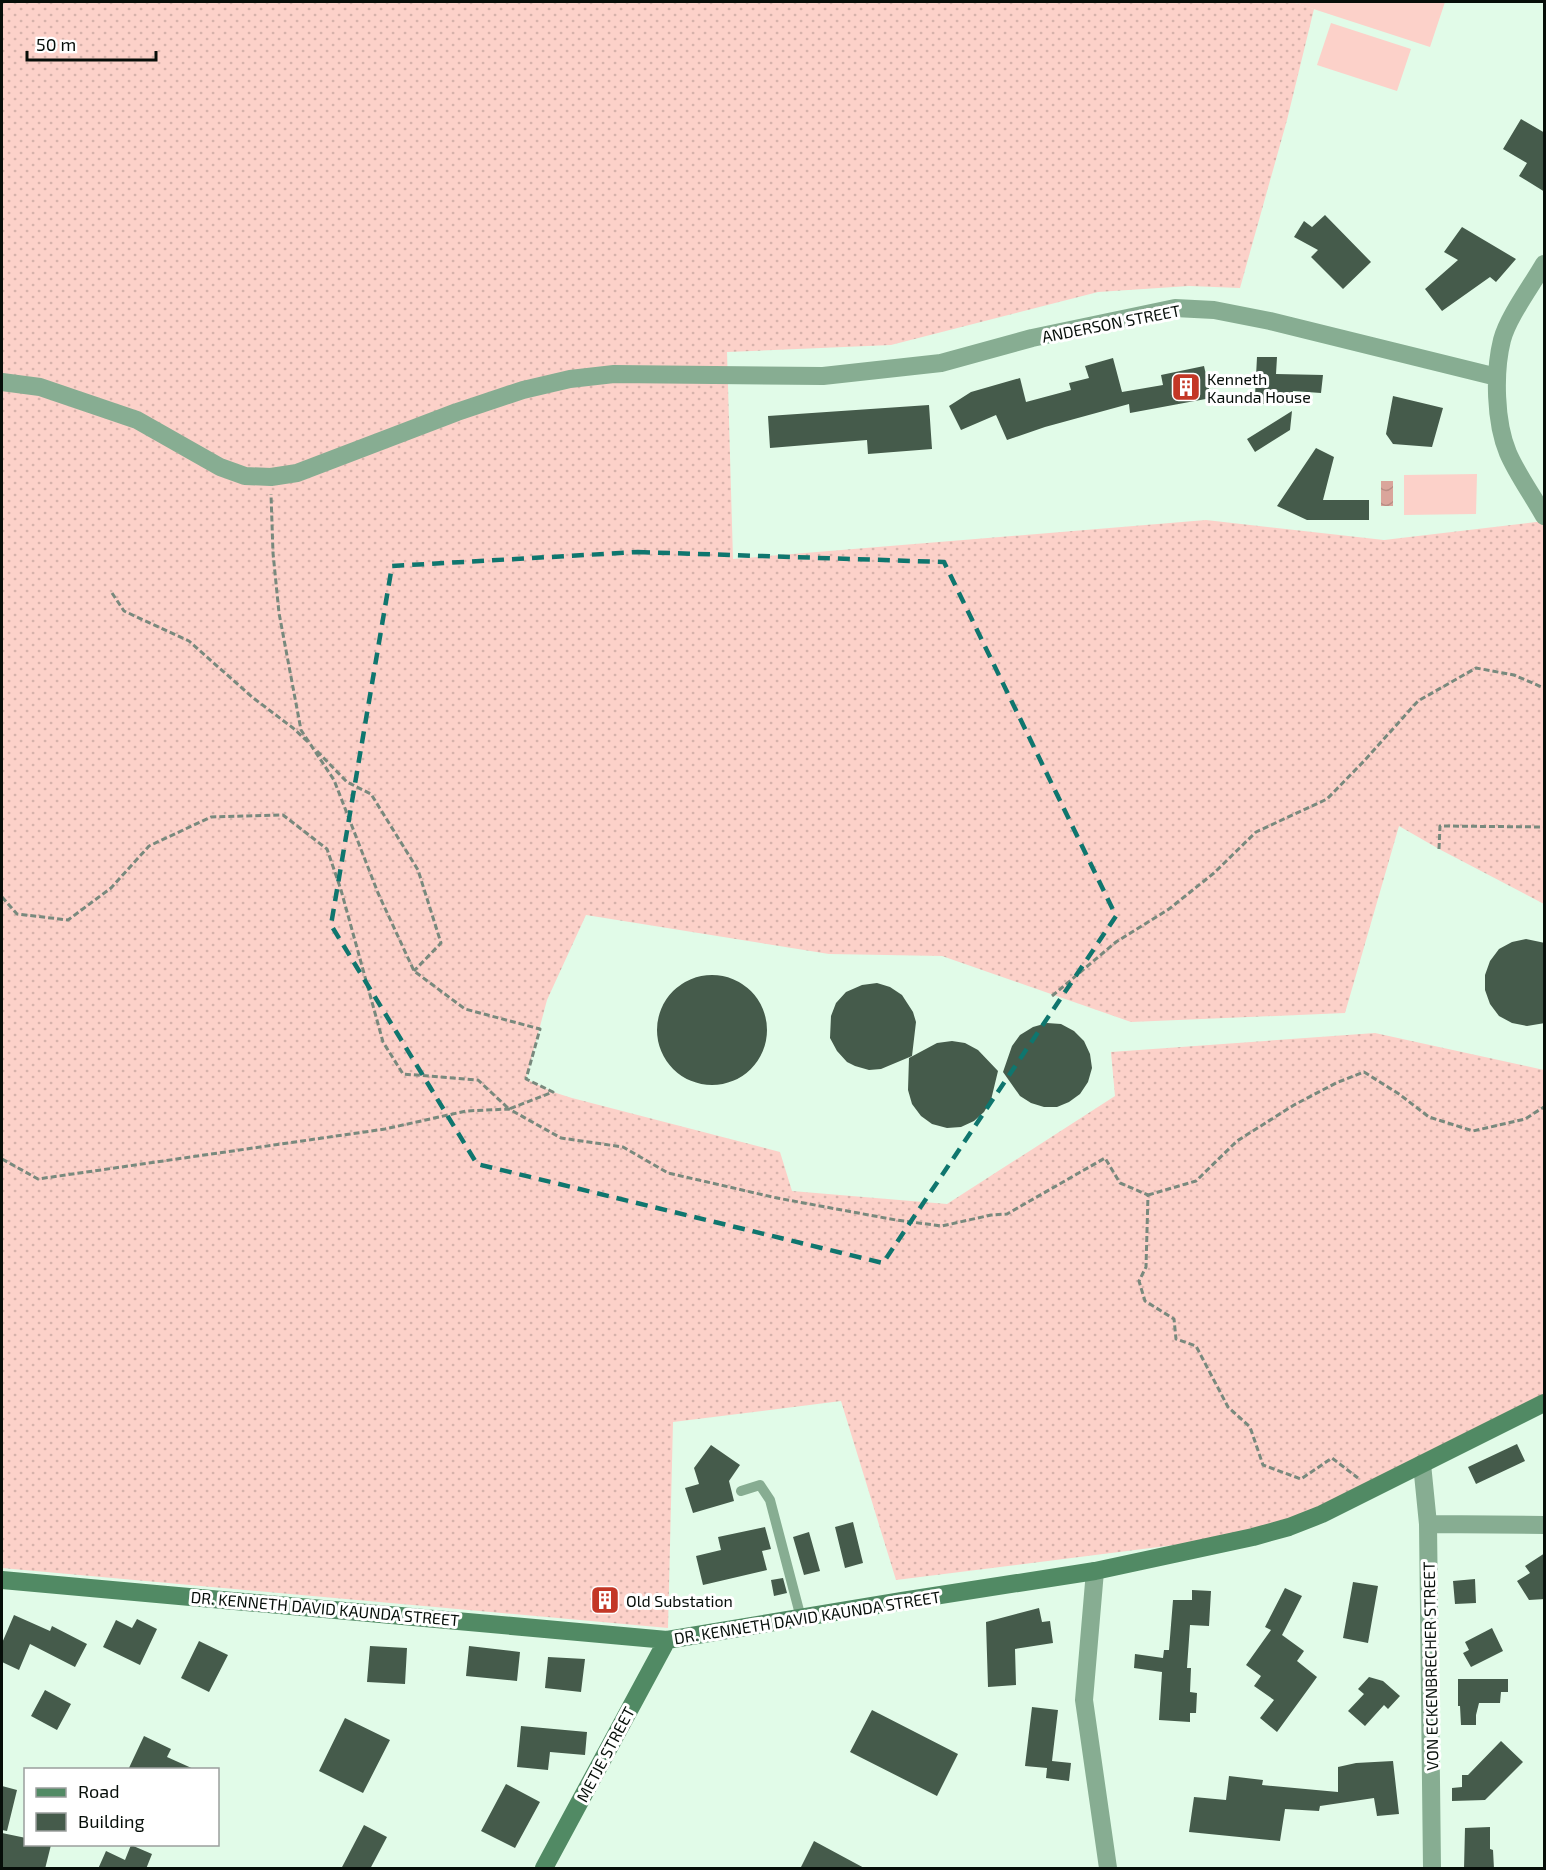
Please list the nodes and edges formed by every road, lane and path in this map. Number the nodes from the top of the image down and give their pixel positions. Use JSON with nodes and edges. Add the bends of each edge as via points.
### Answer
{"nodes":[{"id":1,"x":1545,"y":264,"type":"edge"},
{"id":2,"x":1497,"y":377,"type":"junction"},
{"id":3,"x":2,"y":382,"type":"edge"},
{"id":4,"x":271,"y":477,"type":"junction"},
{"id":5,"x":1545,"y":516,"type":"edge"},
{"id":6,"x":112,"y":592,"type":"dead end"},
{"id":7,"x":1545,"y":688,"type":"edge"},
{"id":8,"x":312,"y":747,"type":"junction"},
{"id":9,"x":1545,"y":827,"type":"edge"},
{"id":10,"x":1439,"y":849,"type":"dead end"},
{"id":11,"x":2,"y":897,"type":"edge"},
{"id":12,"x":414,"y":971,"type":"junction"},
{"id":13,"x":1052,"y":996,"type":"dead end"},
{"id":14,"x":1545,"y":1107,"type":"edge"},
{"id":15,"x":509,"y":1109,"type":"junction"},
{"id":16,"x":2,"y":1159,"type":"edge"},
{"id":17,"x":1148,"y":1195,"type":"junction"},
{"id":18,"x":1545,"y":1404,"type":"edge"},
{"id":19,"x":1422,"y":1464,"type":"junction"},
{"id":20,"x":1374,"y":1489,"type":"junction"},
{"id":21,"x":741,"y":1491,"type":"dead end"},
{"id":22,"x":1428,"y":1524,"type":"junction"},
{"id":23,"x":1545,"y":1526,"type":"edge"},
{"id":24,"x":1095,"y":1571,"type":"junction"},
{"id":25,"x":2,"y":1580,"type":"edge"},
{"id":26,"x":801,"y":1618,"type":"junction"},
{"id":27,"x":667,"y":1640,"type":"junction"},
{"id":28,"x":544,"y":1869,"type":"edge"},
{"id":29,"x":1108,"y":1869,"type":"edge"},
{"id":30,"x":1432,"y":1869,"type":"edge"}],
"edges":[{"from":1,"to":2,"type":"street","via":[[1518,306],[1503,339]]},
{"from":2,"to":4,"type":"street","name":"ANDERSON STREET","via":[[1252,317],[1175,308],[1032,338],[941,363],[823,376],[635,374],[570,379],[457,412],[297,473]]},
{"from":2,"to":5,"type":"street","via":[[1501,428],[1508,453]]},
{"from":3,"to":4,"type":"street","name":"ANDERSON STREET","via":[[40,387],[137,420],[220,468],[245,476]]},
{"from":4,"to":8,"type":"path","via":[[279,613],[301,730]]},
{"from":6,"to":8,"type":"path","via":[[124,611],[189,641]]},
{"from":7,"to":13,"type":"path","via":[[1514,675],[1476,668],[1418,701],[1327,799],[1256,832],[1214,873],[1169,909],[1116,942]]},
{"from":8,"to":12,"type":"path","via":[[334,780]]},
{"from":8,"to":12,"type":"path","via":[[347,782],[371,794],[418,870],[441,943]]},
{"from":9,"to":10,"type":"path","via":[[1440,826]]},
{"from":11,"to":15,"type":"path","via":[[17,914],[69,920],[111,888],[149,846],[211,817],[283,815],[327,849],[383,1042],[403,1074],[478,1080]]},
{"from":12,"to":15,"type":"path","via":[[465,1009],[540,1029],[526,1079],[553,1092]]},
{"from":14,"to":17,"type":"path","via":[[1525,1119],[1473,1131],[1429,1117],[1364,1072],[1294,1105],[1237,1141],[1196,1181]]},
{"from":15,"to":16,"type":"path","via":[[466,1111],[373,1131],[38,1179]]},
{"from":15,"to":17,"type":"path","via":[[561,1138],[623,1147],[668,1173],[777,1198],[919,1223],[942,1226],[1007,1214],[1105,1158],[1120,1183]]},
{"from":17,"to":20,"type":"path","via":[[1146,1268],[1139,1281],[1145,1301],[1174,1320],[1176,1339],[1196,1346],[1228,1407],[1250,1427],[1263,1465],[1301,1479],[1332,1458]]},
{"from":18,"to":19,"type":"street","name":"DR. KENNETH DAVID KAUNDA STREET"},
{"from":19,"to":20,"type":"street","name":"DR. KENNETH DAVID KAUNDA STREET"},
{"from":19,"to":22,"type":"street","name":"VON ECKENBRECHER STREET"},
{"from":20,"to":24,"type":"street","name":"DR. KENNETH DAVID KAUNDA STREET","via":[[1289,1527]]},
{"from":21,"to":26,"type":"lane","via":[[760,1485],[770,1500]]},
{"from":22,"to":23,"type":"street"},
{"from":22,"to":30,"type":"street","name":"VON ECKENBRECHER STREET"},
{"from":24,"to":26,"type":"street","name":"DR. KENNETH DAVID KAUNDA STREET"},
{"from":24,"to":29,"type":"street","via":[[1084,1700]]},
{"from":25,"to":27,"type":"street","name":"DR. KENNETH DAVID KAUNDA STREET"},
{"from":26,"to":27,"type":"street","name":"DR. KENNETH DAVID KAUNDA STREET"},
{"from":27,"to":28,"type":"street","name":"METJE STREET"}]}
